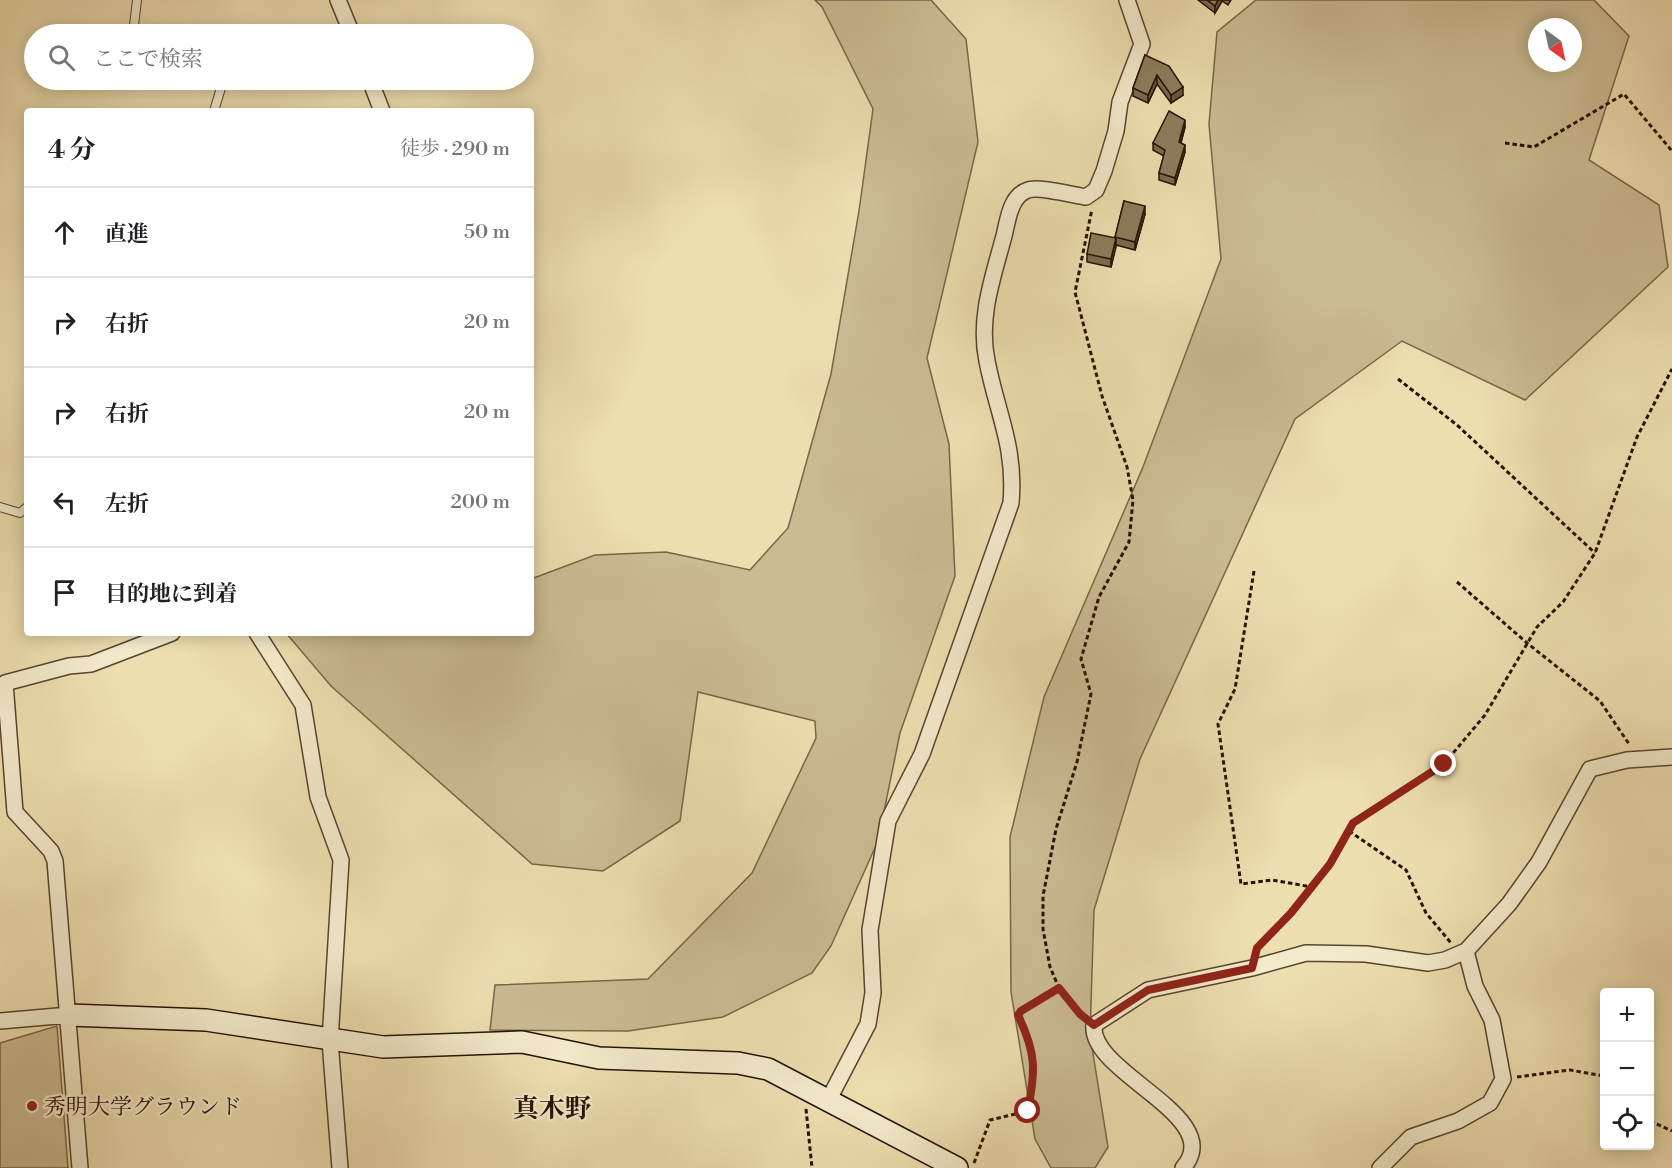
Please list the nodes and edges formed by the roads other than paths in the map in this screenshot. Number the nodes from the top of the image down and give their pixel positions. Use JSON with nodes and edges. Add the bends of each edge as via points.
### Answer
{"nodes":[{"id":1,"x":137,"y":0,"type":"edge"},
{"id":2,"x":338,"y":0,"type":"edge"},
{"id":3,"x":1127,"y":0,"type":"edge"},
{"id":4,"x":134,"y":24,"type":"edge"},
{"id":5,"x":348,"y":24,"type":"edge"},
{"id":6,"x":220,"y":90,"type":"edge"},
{"id":7,"x":374,"y":90,"type":"edge"},
{"id":8,"x":215,"y":108,"type":"edge"},
{"id":9,"x":381,"y":108,"type":"edge"},
{"id":10,"x":0,"y":507,"type":"edge"},
{"id":11,"x":24,"y":510,"type":"edge"},
{"id":12,"x":164,"y":636,"type":"edge"},
{"id":13,"x":259,"y":636,"type":"edge"},
{"id":14,"x":1672,"y":757,"type":"edge"},
{"id":15,"x":1463,"y":952,"type":"junction"},
{"id":16,"x":69,"y":1015,"type":"junction"},
{"id":17,"x":0,"y":1021,"type":"edge"},
{"id":18,"x":330,"y":1041,"type":"junction"},
{"id":19,"x":829,"y":1099,"type":"junction"},
{"id":20,"x":80,"y":1168,"type":"edge"},
{"id":21,"x":340,"y":1168,"type":"edge"},
{"id":22,"x":957,"y":1168,"type":"edge"},
{"id":23,"x":1183,"y":1168,"type":"edge"},
{"id":24,"x":1380,"y":1168,"type":"edge"}],
"edges":[{"from":1,"to":4,"type":"lane"},
{"from":2,"to":5,"type":"street"},
{"from":3,"to":19,"type":"street","via":[[1142,44],[1120,102],[1116,131],[1096,190],[1086,196],[1030,188],[1020,194],[1010,209],[987,297],[984,326],[986,360],[1010,445],[1014,476],[1011,503],[922,754],[888,820],[870,930],[873,993],[868,1024]]},
{"from":6,"to":8,"type":"lane"},
{"from":7,"to":9,"type":"street"},
{"from":10,"to":11,"type":"lane","via":[[20,513]]},
{"from":12,"to":16,"type":"street","via":[[91,664],[5,683],[15,813],[51,851],[55,861]]},
{"from":13,"to":18,"type":"street","via":[[303,705],[318,796],[341,861]]},
{"from":14,"to":15,"type":"street","via":[[1638,758],[1590,769],[1539,862],[1509,903]]},
{"from":15,"to":23,"type":"street","via":[[1428,963],[1365,954],[1306,953],[1148,990],[1094,1025],[1093,1035],[1106,1055],[1185,1126],[1192,1145],[1190,1160]]},
{"from":15,"to":24,"type":"street","via":[[1492,1020],[1503,1079],[1490,1103],[1458,1121],[1411,1137]]},
{"from":16,"to":17,"type":"street"},
{"from":16,"to":18,"type":"street","via":[[206,1020]]},
{"from":16,"to":20,"type":"street"},
{"from":18,"to":19,"type":"street","via":[[383,1047],[522,1042],[599,1058],[738,1063],[768,1069]]},
{"from":18,"to":21,"type":"street"},
{"from":19,"to":22,"type":"street"}]}
